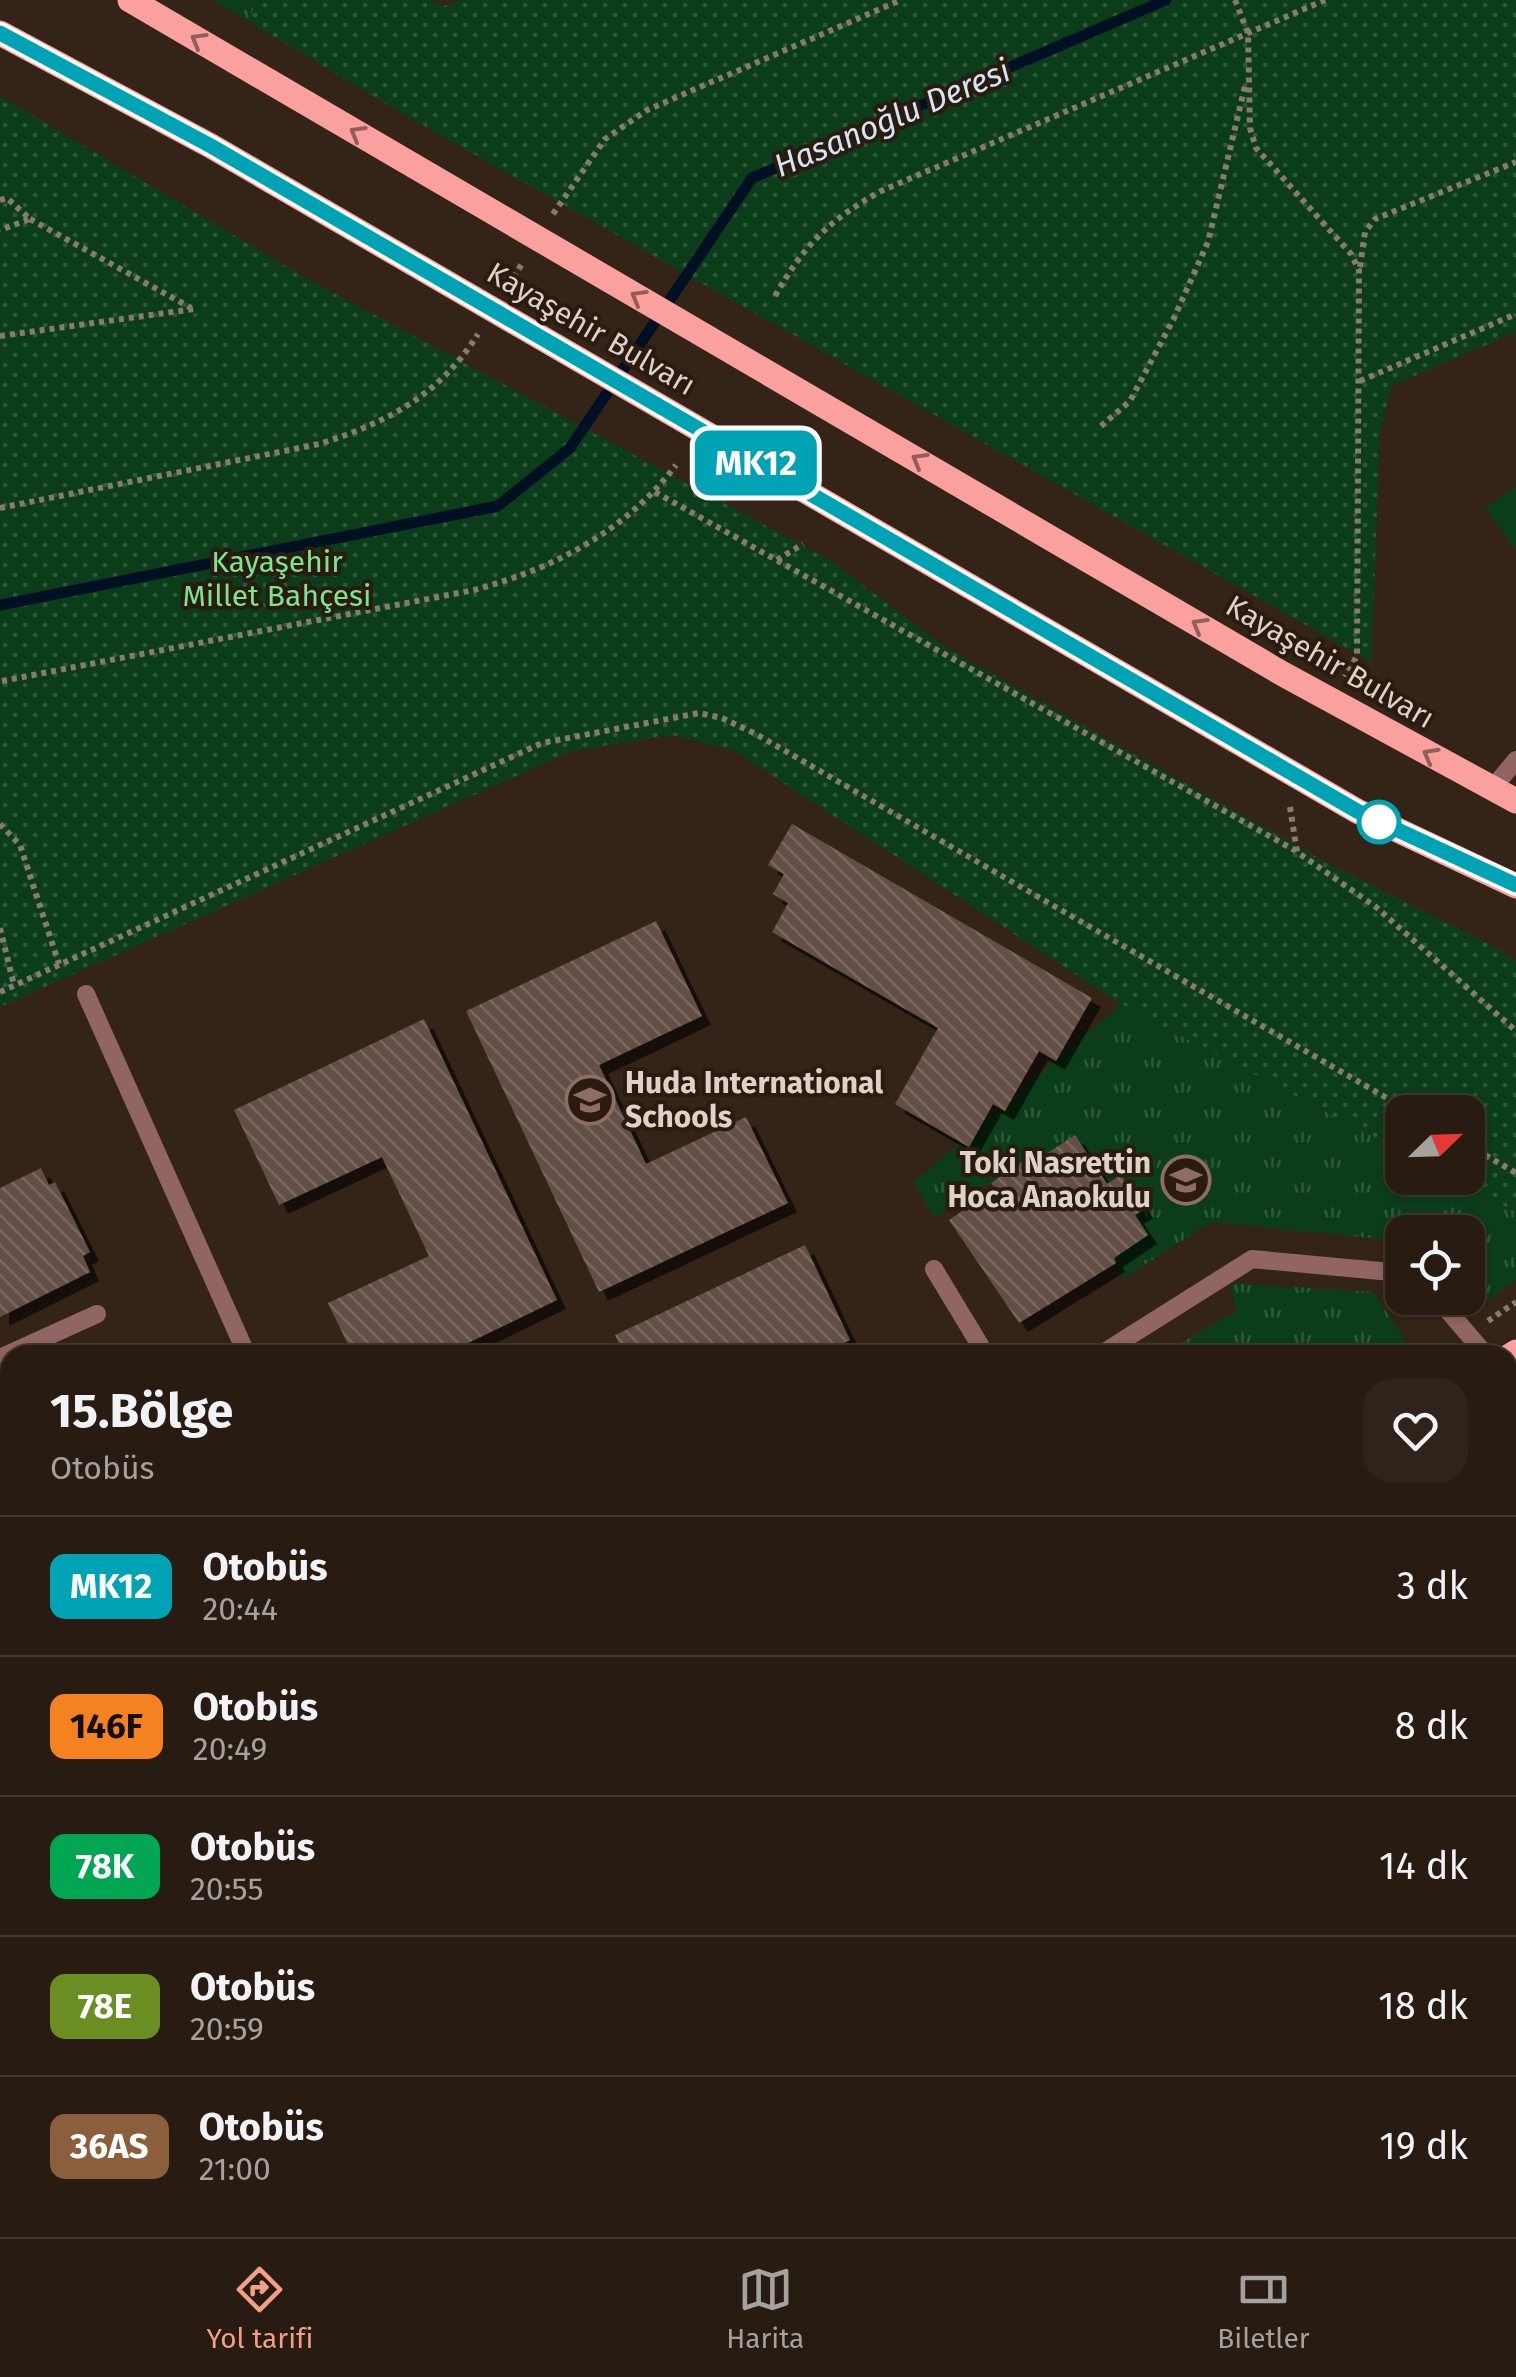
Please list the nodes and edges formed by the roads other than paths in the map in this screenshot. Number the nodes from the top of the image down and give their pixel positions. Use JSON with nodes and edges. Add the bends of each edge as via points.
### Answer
{"nodes":[{"id":1,"x":130,"y":0,"type":"edge"},
{"id":2,"x":0,"y":33,"type":"edge"},
{"id":3,"x":1516,"y":760,"type":"edge"},
{"id":4,"x":1492,"y":789,"type":"junction"},
{"id":5,"x":1516,"y":801,"type":"edge"},
{"id":6,"x":1516,"y":886,"type":"edge"},
{"id":7,"x":86,"y":994,"type":"dead end"},
{"id":8,"x":934,"y":1269,"type":"dead end"},
{"id":9,"x":1385,"y":1271,"type":"edge"},
{"id":10,"x":98,"y":1314,"type":"dead end"},
{"id":11,"x":1451,"y":1315,"type":"edge"},
{"id":12,"x":29,"y":1345,"type":"edge"},
{"id":13,"x":243,"y":1345,"type":"edge"},
{"id":14,"x":980,"y":1345,"type":"edge"},
{"id":15,"x":1116,"y":1345,"type":"edge"},
{"id":16,"x":1477,"y":1345,"type":"edge"}],
"edges":[{"from":4,"to":1,"type":"main road","name":"Kayaşehir Bulvarı","one_way":true},
{"from":2,"to":6,"type":"main road","name":"Kayaşehir Bulvarı","via":[[211,146],[1357,811]]},
{"from":3,"to":4,"type":"lane"},
{"from":4,"to":5,"type":"main road","name":"Kayaşehir Bulvarı"},
{"from":7,"to":13,"type":"lane"},
{"from":8,"to":14,"type":"lane"},
{"from":9,"to":15,"type":"lane","via":[[1252,1259]]},
{"from":10,"to":12,"type":"lane"},
{"from":11,"to":16,"type":"lane"}]}
